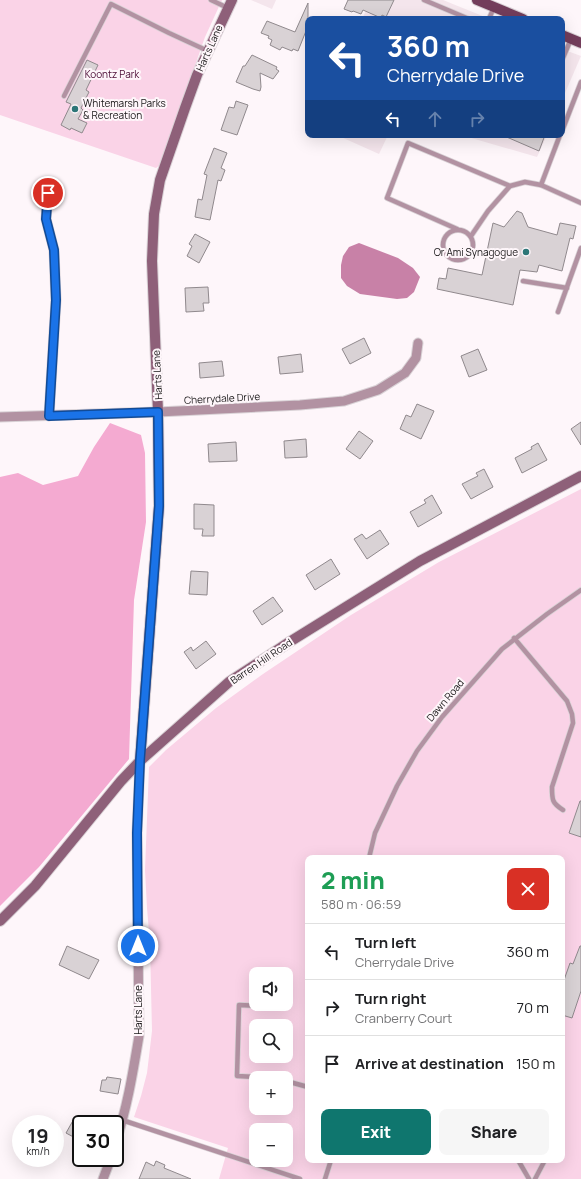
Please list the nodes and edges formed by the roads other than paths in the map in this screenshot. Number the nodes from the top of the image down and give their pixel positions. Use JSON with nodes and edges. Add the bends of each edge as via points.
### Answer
{"nodes":[{"id":1,"x":212,"y":0,"type":"edge"},
{"id":2,"x":424,"y":0,"type":"edge"},
{"id":3,"x":477,"y":0,"type":"edge"},
{"id":4,"x":230,"y":4,"type":"edge"},
{"id":5,"x":494,"y":7,"type":"junction"},
{"id":6,"x":462,"y":16,"type":"edge"},
{"id":7,"x":490,"y":16,"type":"edge"},
{"id":8,"x":515,"y":16,"type":"edge"},
{"id":9,"x":567,"y":37,"type":"edge"},
{"id":10,"x":581,"y":43,"type":"edge"},
{"id":11,"x":208,"y":51,"type":"junction"},
{"id":12,"x":581,"y":82,"type":"edge"},
{"id":13,"x":64,"y":96,"type":"dead end"},
{"id":14,"x":565,"y":123,"type":"edge"},
{"id":15,"x":559,"y":138,"type":"edge"},
{"id":16,"x":541,"y":185,"type":"junction"},
{"id":17,"x":510,"y":186,"type":"junction"},
{"id":18,"x":48,"y":193,"type":"dead end"},
{"id":19,"x":581,"y":203,"type":"edge"},
{"id":20,"x":457,"y":229,"type":"junction"},
{"id":21,"x":471,"y":236,"type":"junction"},
{"id":22,"x":581,"y":248,"type":"edge"},
{"id":23,"x":523,"y":281,"type":"dead end"},
{"id":24,"x":567,"y":288,"type":"junction"},
{"id":25,"x":558,"y":312,"type":"dead end"},
{"id":26,"x":418,"y":343,"type":"dead end"},
{"id":27,"x":158,"y":412,"type":"junction"},
{"id":28,"x":49,"y":416,"type":"junction"},
{"id":29,"x":0,"y":417,"type":"edge"},
{"id":30,"x":581,"y":476,"type":"edge"},
{"id":31,"x":581,"y":590,"type":"edge"},
{"id":32,"x":514,"y":638,"type":"junction"},
{"id":33,"x":140,"y":761,"type":"junction"},
{"id":34,"x":563,"y":810,"type":"dead end"},
{"id":35,"x":370,"y":855,"type":"edge"},
{"id":36,"x":0,"y":921,"type":"edge"},
{"id":37,"x":249,"y":1005,"type":"edge"},
{"id":38,"x":249,"y":1077,"type":"edge"},
{"id":39,"x":293,"y":1083,"type":"edge"},
{"id":40,"x":305,"y":1086,"type":"edge"},
{"id":41,"x":123,"y":1115,"type":"edge"},
{"id":42,"x":124,"y":1121,"type":"edge"},
{"id":43,"x":330,"y":1163,"type":"edge"},
{"id":44,"x":520,"y":1163,"type":"edge"},
{"id":45,"x":543,"y":1163,"type":"edge"},
{"id":46,"x":107,"y":1167,"type":"edge"},
{"id":47,"x":103,"y":1179,"type":"edge"},
{"id":48,"x":300,"y":1179,"type":"edge"},
{"id":49,"x":326,"y":1179,"type":"edge"},
{"id":50,"x":529,"y":1179,"type":"edge"},
{"id":51,"x":535,"y":1179,"type":"edge"}],
"edges":[{"from":1,"to":4,"type":"lane"},
{"from":2,"to":6,"type":"lane"},
{"from":3,"to":5,"type":"main road"},
{"from":4,"to":11,"type":"street","name":"Harts Lane"},
{"from":5,"to":7,"type":"lane"},
{"from":5,"to":8,"type":"main road"},
{"from":9,"to":10,"type":"main road"},
{"from":11,"to":13,"type":"lane","via":[[111,4]]},
{"from":11,"to":27,"type":"street","name":"Harts Lane","via":[[160,180],[154,214],[152,261]]},
{"from":12,"to":14,"type":"lane"},
{"from":15,"to":16,"type":"lane"},
{"from":16,"to":17,"type":"lane","via":[[525,182]]},
{"from":16,"to":19,"type":"lane"},
{"from":17,"to":20,"type":"lane","via":[[408,143],[387,198]]},
{"from":17,"to":21,"type":"lane"},
{"from":18,"to":28,"type":"street","via":[[46,219],[54,250],[56,300]]},
{"from":20,"to":21,"type":"lane"},
{"from":20,"to":21,"type":"lane","via":[[449,232],[443,242],[445,254],[452,259],[467,258],[474,243]]},
{"from":22,"to":24,"type":"lane"},
{"from":23,"to":24,"type":"lane"},
{"from":24,"to":25,"type":"lane"},
{"from":26,"to":27,"type":"street","name":"Cherrydale Drive","via":[[416,358],[405,373],[378,390],[344,402]]},
{"from":27,"to":28,"type":"street","name":"Cherrydale Drive"},
{"from":27,"to":33,"type":"street","name":"Harts Lane","via":[[159,506]]},
{"from":28,"to":29,"type":"street","name":"Cherrydale Drive"},
{"from":30,"to":33,"type":"street","name":"Barren Hill Road","via":[[420,561],[291,641],[229,682]]},
{"from":31,"to":32,"type":"lane","name":"Dawn Road"},
{"from":32,"to":34,"type":"lane","via":[[567,701],[572,714],[573,723],[552,787],[554,805]]},
{"from":32,"to":35,"type":"lane","name":"Dawn Road","via":[[442,716],[417,751],[375,833]]},
{"from":33,"to":36,"type":"street","name":"Barren Hill Road","via":[[35,886]]},
{"from":33,"to":41,"type":"street","name":"Harts Lane","via":[[137,833],[139,1036]]},
{"from":37,"to":38,"type":"lane","via":[[239,1005],[236,1076]]},
{"from":39,"to":40,"type":"lane"},
{"from":42,"to":48,"type":"lane"},
{"from":43,"to":49,"type":"lane"},
{"from":44,"to":50,"type":"lane"},
{"from":45,"to":51,"type":"lane"},
{"from":46,"to":47,"type":"street"}]}
